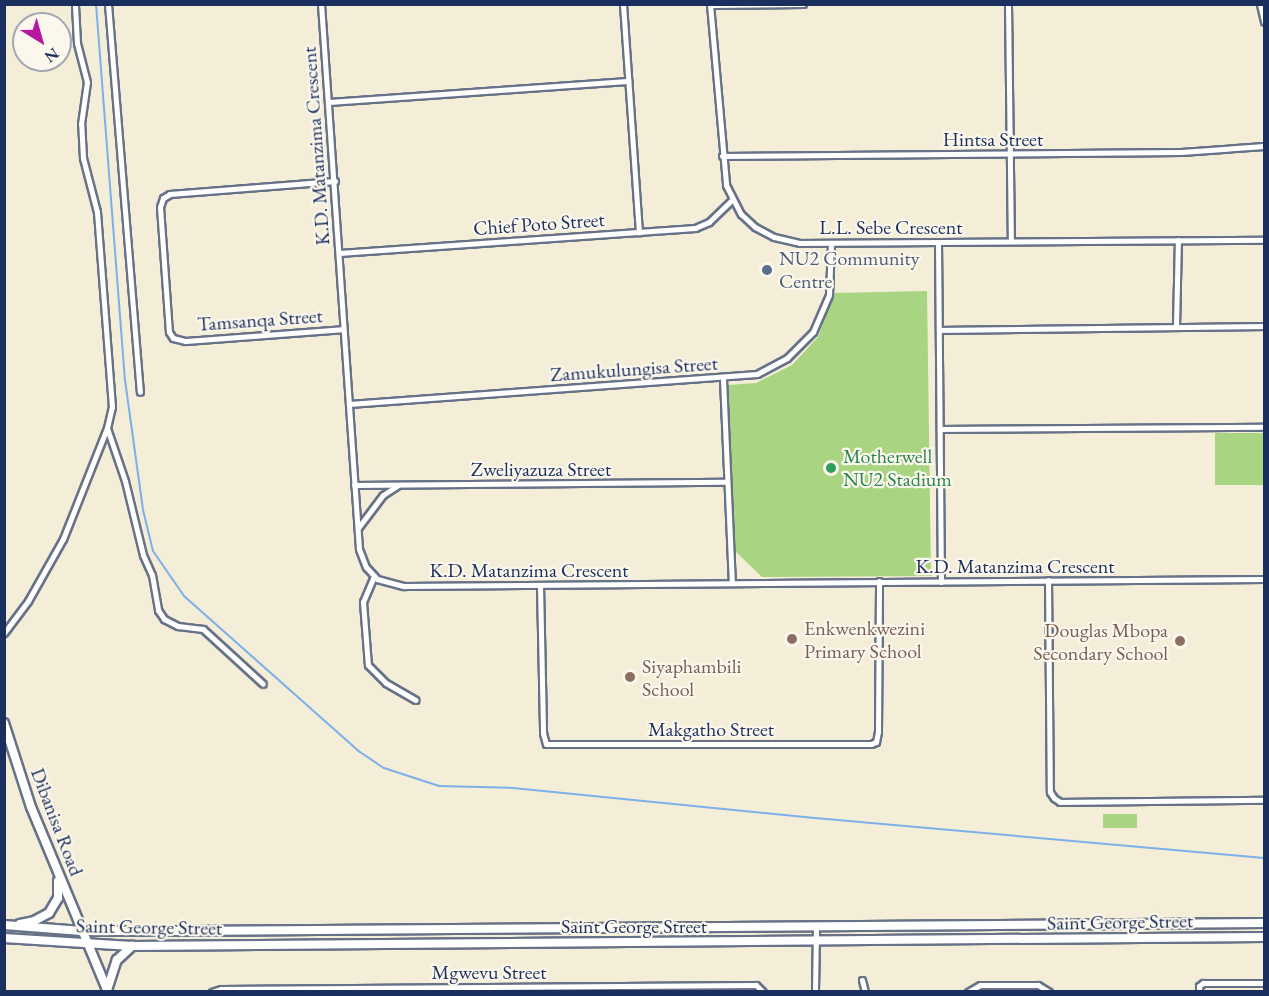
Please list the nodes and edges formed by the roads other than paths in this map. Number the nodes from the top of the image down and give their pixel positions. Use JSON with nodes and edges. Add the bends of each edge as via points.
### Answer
{"nodes":[{"id":1,"x":75,"y":4,"type":"edge"},
{"id":2,"x":108,"y":4,"type":"edge"},
{"id":3,"x":321,"y":4,"type":"edge"},
{"id":4,"x":623,"y":4,"type":"edge"},
{"id":5,"x":803,"y":4,"type":"edge"},
{"id":6,"x":1008,"y":4,"type":"edge"},
{"id":7,"x":1260,"y":4,"type":"edge"},
{"id":8,"x":710,"y":5,"type":"edge"},
{"id":9,"x":1264,"y":22,"type":"edge"},
{"id":10,"x":628,"y":81,"type":"junction"},
{"id":11,"x":328,"y":102,"type":"junction"},
{"id":12,"x":1264,"y":146,"type":"edge"},
{"id":13,"x":1010,"y":154,"type":"junction"},
{"id":14,"x":722,"y":156,"type":"junction"},
{"id":15,"x":335,"y":181,"type":"junction"},
{"id":16,"x":732,"y":200,"type":"junction"},
{"id":17,"x":639,"y":232,"type":"junction"},
{"id":18,"x":1178,"y":240,"type":"junction"},
{"id":19,"x":1264,"y":240,"type":"edge"},
{"id":20,"x":1011,"y":241,"type":"junction"},
{"id":21,"x":938,"y":242,"type":"junction"},
{"id":22,"x":831,"y":243,"type":"junction"},
{"id":23,"x":339,"y":253,"type":"junction"},
{"id":24,"x":1176,"y":326,"type":"junction"},
{"id":25,"x":1264,"y":326,"type":"edge"},
{"id":26,"x":343,"y":329,"type":"junction"},
{"id":27,"x":939,"y":330,"type":"junction"},
{"id":28,"x":723,"y":379,"type":"junction"},
{"id":29,"x":140,"y":392,"type":"dead end"},
{"id":30,"x":349,"y":404,"type":"junction"},
{"id":31,"x":1264,"y":427,"type":"edge"},
{"id":32,"x":107,"y":428,"type":"junction"},
{"id":33,"x":940,"y":429,"type":"junction"},
{"id":34,"x":727,"y":482,"type":"junction"},
{"id":35,"x":354,"y":485,"type":"junction"},
{"id":36,"x":398,"y":485,"type":"junction"},
{"id":37,"x":358,"y":528,"type":"junction"},
{"id":38,"x":374,"y":576,"type":"junction"},
{"id":39,"x":1264,"y":579,"type":"edge"},
{"id":40,"x":1048,"y":580,"type":"junction"},
{"id":41,"x":879,"y":581,"type":"junction"},
{"id":42,"x":941,"y":582,"type":"junction"},
{"id":43,"x":732,"y":583,"type":"junction"},
{"id":44,"x":540,"y":585,"type":"junction"},
{"id":45,"x":4,"y":633,"type":"edge"},
{"id":46,"x":263,"y":684,"type":"dead end"},
{"id":47,"x":416,"y":700,"type":"dead end"},
{"id":48,"x":4,"y":723,"type":"edge"},
{"id":49,"x":1264,"y":800,"type":"edge"},
{"id":50,"x":56,"y":868,"type":"junction"},
{"id":51,"x":1264,"y":923,"type":"edge"},
{"id":52,"x":7,"y":925,"type":"edge"},
{"id":53,"x":816,"y":926,"type":"junction"},
{"id":54,"x":82,"y":930,"type":"junction"},
{"id":55,"x":1264,"y":937,"type":"edge"},
{"id":56,"x":4,"y":938,"type":"edge"},
{"id":57,"x":816,"y":942,"type":"junction"},
{"id":58,"x":87,"y":945,"type":"junction"},
{"id":59,"x":132,"y":946,"type":"junction"},
{"id":60,"x":862,"y":980,"type":"dead end"},
{"id":61,"x":1264,"y":983,"type":"edge"},
{"id":62,"x":413,"y":990,"type":"edge"},
{"id":63,"x":108,"y":991,"type":"edge"},
{"id":64,"x":212,"y":992,"type":"edge"},
{"id":65,"x":763,"y":992,"type":"edge"},
{"id":66,"x":815,"y":992,"type":"edge"},
{"id":67,"x":865,"y":992,"type":"edge"},
{"id":68,"x":968,"y":992,"type":"edge"},
{"id":69,"x":1049,"y":992,"type":"edge"},
{"id":70,"x":1199,"y":992,"type":"edge"}],
"edges":[{"from":1,"to":32,"type":"street","via":[[77,43],[87,82],[81,124],[83,158],[97,212],[111,371],[112,407]]},
{"from":2,"to":29,"type":"street"},
{"from":3,"to":11,"type":"street","name":"K.D. Matanzima Crescent"},
{"from":4,"to":10,"type":"street"},
{"from":5,"to":8,"type":"street"},
{"from":6,"to":13,"type":"street"},
{"from":7,"to":9,"type":"street"},
{"from":8,"to":14,"type":"street","name":"L.L. Sebe Crescent"},
{"from":10,"to":11,"type":"street"},
{"from":10,"to":17,"type":"street"},
{"from":11,"to":15,"type":"street","name":"K.D. Matanzima Crescent"},
{"from":12,"to":13,"type":"street","name":"Hintsa Street","via":[[1213,152]]},
{"from":13,"to":14,"type":"street","name":"Hintsa Street"},
{"from":13,"to":20,"type":"street"},
{"from":14,"to":16,"type":"street","name":"L.L. Sebe Crescent"},
{"from":15,"to":23,"type":"street","name":"K.D. Matanzima Crescent"},
{"from":15,"to":26,"type":"street","name":"Tamsanqa Street","via":[[170,194],[163,198],[160,207],[169,332],[173,338],[185,341]]},
{"from":16,"to":17,"type":"street","name":"Chief Poto Street","via":[[702,226]]},
{"from":16,"to":22,"type":"street","name":"L.L. Sebe Crescent","via":[[747,220],[774,237],[791,242]]},
{"from":17,"to":23,"type":"street","name":"Chief Poto Street"},
{"from":18,"to":19,"type":"street","name":"L.L. Sebe Crescent"},
{"from":18,"to":20,"type":"street","name":"L.L. Sebe Crescent"},
{"from":18,"to":24,"type":"street"},
{"from":20,"to":21,"type":"street","name":"L.L. Sebe Crescent"},
{"from":21,"to":22,"type":"street","name":"L.L. Sebe Crescent"},
{"from":21,"to":27,"type":"street"},
{"from":22,"to":28,"type":"street","name":"Zamukulungisa Street","via":[[829,295],[813,332],[787,358],[766,371]]},
{"from":23,"to":26,"type":"street","name":"K.D. Matanzima Crescent"},
{"from":24,"to":25,"type":"street"},
{"from":24,"to":27,"type":"street"},
{"from":26,"to":30,"type":"street","name":"K.D. Matanzima Crescent"},
{"from":27,"to":33,"type":"street"},
{"from":28,"to":30,"type":"street","name":"Zamukulungisa Street"},
{"from":28,"to":34,"type":"street"},
{"from":30,"to":35,"type":"street","name":"K.D. Matanzima Crescent"},
{"from":31,"to":33,"type":"street"},
{"from":32,"to":45,"type":"street","via":[[63,539],[28,601]]},
{"from":32,"to":46,"type":"street","via":[[143,555],[152,574],[158,610],[164,619],[178,626],[203,629]]},
{"from":33,"to":42,"type":"street"},
{"from":34,"to":36,"type":"street","name":"Zweliyazuza Street"},
{"from":34,"to":43,"type":"street"},
{"from":35,"to":36,"type":"street","name":"Zweliyazuza Street"},
{"from":35,"to":37,"type":"street","name":"K.D. Matanzima Crescent"},
{"from":36,"to":37,"type":"street","via":[[384,495]]},
{"from":37,"to":38,"type":"street","name":"K.D. Matanzima Crescent","via":[[361,557]]},
{"from":38,"to":44,"type":"street","name":"K.D. Matanzima Crescent","via":[[395,585]]},
{"from":38,"to":47,"type":"street","via":[[363,602],[368,665],[386,683]]},
{"from":39,"to":40,"type":"street","name":"K.D. Matanzima Crescent"},
{"from":40,"to":42,"type":"street","name":"K.D. Matanzima Crescent"},
{"from":40,"to":49,"type":"street","via":[[1050,792],[1060,802]]},
{"from":41,"to":42,"type":"street","name":"K.D. Matanzima Crescent"},
{"from":41,"to":43,"type":"street","name":"K.D. Matanzima Crescent"},
{"from":41,"to":44,"type":"street","name":"Makgatho Street","via":[[876,742],[546,744]]},
{"from":43,"to":44,"type":"street","name":"K.D. Matanzima Crescent"},
{"from":48,"to":50,"type":"main road","name":"Dibanisa Road"},
{"from":50,"to":52,"type":"main road","via":[[59,890],[50,913],[34,921]]},
{"from":50,"to":54,"type":"main road","name":"Dibanisa Road"},
{"from":51,"to":53,"type":"main road","name":"Saint George Street"},
{"from":52,"to":54,"type":"main road","name":"Saint George Street"},
{"from":53,"to":54,"type":"main road","name":"Saint George Street"},
{"from":53,"to":57,"type":"street"},
{"from":54,"to":58,"type":"main road","name":"Dibanisa Road"},
{"from":55,"to":57,"type":"main road","name":"Saint George Street"},
{"from":56,"to":58,"type":"main road","name":"Saint George Street"},
{"from":57,"to":59,"type":"main road","name":"Saint George Street"},
{"from":57,"to":66,"type":"street"},
{"from":58,"to":59,"type":"main road","name":"Saint George Street"},
{"from":58,"to":63,"type":"main road","name":"Dibanisa Road"},
{"from":59,"to":63,"type":"main road","via":[[117,960]]},
{"from":60,"to":67,"type":"street"},
{"from":61,"to":70,"type":"street","via":[[1208,983],[1200,985]]},
{"from":62,"to":64,"type":"street","name":"Mgwevu Street"},
{"from":62,"to":65,"type":"street","name":"Mgwevu Street","via":[[756,985]]},
{"from":68,"to":69,"type":"street","via":[[980,985],[1038,985]]}]}
